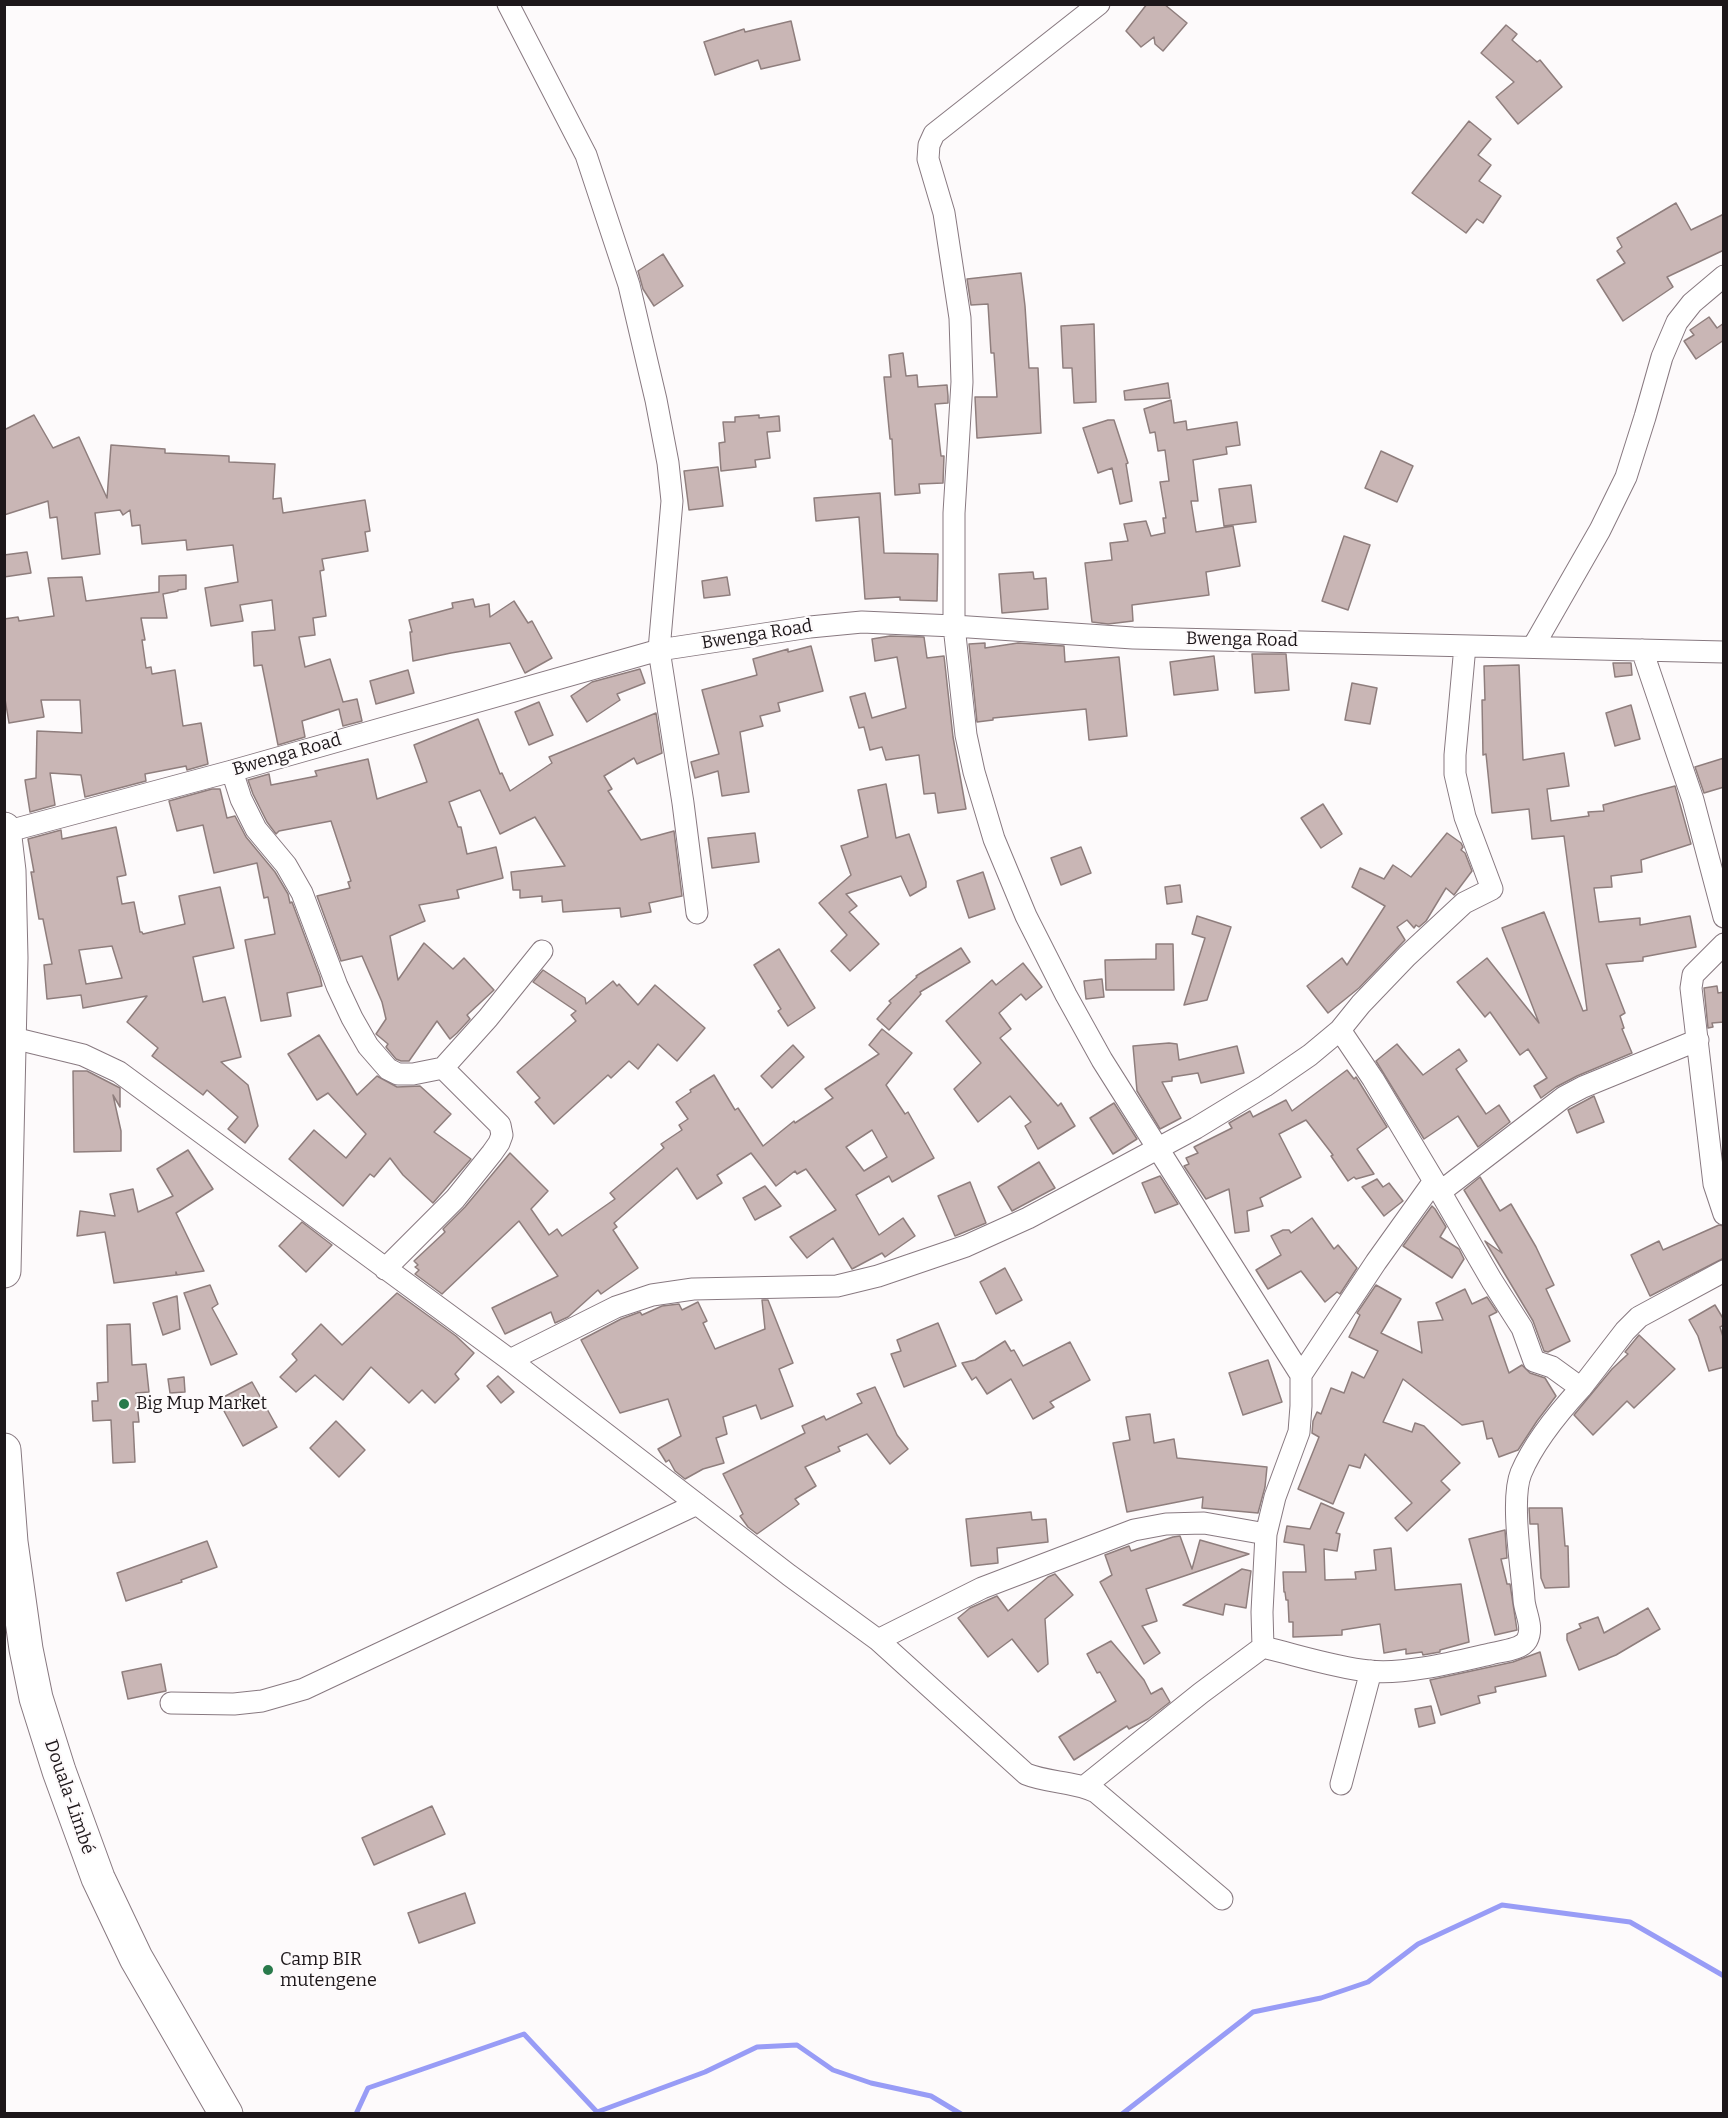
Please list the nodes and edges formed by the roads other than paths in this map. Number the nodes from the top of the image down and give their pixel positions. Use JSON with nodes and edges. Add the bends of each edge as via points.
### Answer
{"nodes":[{"id":1,"x":508,"y":4,"type":"edge"},
{"id":2,"x":1098,"y":4,"type":"edge"},
{"id":3,"x":1724,"y":276,"type":"edge"},
{"id":4,"x":954,"y":626,"type":"junction"},
{"id":5,"x":1465,"y":646,"type":"junction"},
{"id":6,"x":1533,"y":647,"type":"junction"},
{"id":7,"x":658,"y":650,"type":"junction"},
{"id":8,"x":1642,"y":650,"type":"junction"},
{"id":9,"x":1724,"y":652,"type":"edge"},
{"id":10,"x":232,"y":771,"type":"junction"},
{"id":11,"x":5,"y":831,"type":"edge"},
{"id":12,"x":697,"y":913,"type":"dead end"},
{"id":13,"x":1724,"y":917,"type":"edge"},
{"id":14,"x":1724,"y":944,"type":"edge"},
{"id":15,"x":542,"y":951,"type":"dead end"},
{"id":16,"x":8,"y":958,"type":"edge"},
{"id":17,"x":1340,"y":1030,"type":"junction"},
{"id":18,"x":9,"y":1036,"type":"junction"},
{"id":19,"x":1698,"y":1040,"type":"junction"},
{"id":20,"x":442,"y":1068,"type":"junction"},
{"id":21,"x":1160,"y":1149,"type":"junction"},
{"id":22,"x":1437,"y":1186,"type":"junction"},
{"id":23,"x":1724,"y":1214,"type":"edge"},
{"id":24,"x":385,"y":1269,"type":"junction"},
{"id":25,"x":4,"y":1271,"type":"edge"},
{"id":26,"x":1724,"y":1271,"type":"edge"},
{"id":27,"x":510,"y":1360,"type":"junction"},
{"id":28,"x":1301,"y":1375,"type":"junction"},
{"id":29,"x":1581,"y":1388,"type":"junction"},
{"id":30,"x":4,"y":1450,"type":"edge"},
{"id":31,"x":697,"y":1504,"type":"junction"},
{"id":32,"x":1266,"y":1534,"type":"junction"},
{"id":33,"x":878,"y":1640,"type":"junction"},
{"id":34,"x":1263,"y":1647,"type":"junction"},
{"id":35,"x":1371,"y":1671,"type":"junction"},
{"id":36,"x":171,"y":1703,"type":"dead end"},
{"id":37,"x":1341,"y":1784,"type":"dead end"},
{"id":38,"x":1084,"y":1786,"type":"junction"},
{"id":39,"x":1222,"y":1899,"type":"dead end"},
{"id":40,"x":226,"y":2114,"type":"edge"}],
"edges":[{"from":1,"to":7,"type":"street","via":[[586,155],[629,285],[656,400],[672,501]]},
{"from":2,"to":4,"type":"street","via":[[934,134],[929,145],[928,159],[944,213],[960,318],[962,381],[954,513]]},
{"from":3,"to":6,"type":"street","via":[[1692,303],[1677,322],[1662,357],[1626,477]]},
{"from":4,"to":5,"type":"street","name":"Bwenga Road","via":[[1133,638]]},
{"from":4,"to":7,"type":"street","name":"Bwenga Road","via":[[862,622]]},
{"from":4,"to":21,"type":"street","via":[[966,735],[994,839],[1026,916],[1066,995],[1102,1060]]},
{"from":5,"to":6,"type":"street","name":"Bwenga Road"},
{"from":5,"to":17,"type":"street","via":[[1455,774],[1465,817],[1492,889],[1456,910],[1360,1004]]},
{"from":6,"to":8,"type":"street","name":"Bwenga Road"},
{"from":7,"to":10,"type":"street","name":"Bwenga Road"},
{"from":7,"to":12,"type":"street"},
{"from":8,"to":9,"type":"street","name":"Bwenga Road"},
{"from":8,"to":13,"type":"street","via":[[1693,800]]},
{"from":10,"to":11,"type":"street","name":"Bwenga Road"},
{"from":10,"to":20,"type":"street","via":[[256,829],[299,886],[337,986],[368,1046],[388,1069],[398,1074]]},
{"from":11,"to":16,"type":"highway","via":[[9,871]]},
{"from":14,"to":19,"type":"street","via":[[1693,975]]},
{"from":15,"to":20,"type":"street"},
{"from":16,"to":18,"type":"highway"},
{"from":17,"to":21,"type":"street","via":[[1265,1086]]},
{"from":17,"to":22,"type":"street"},
{"from":18,"to":24,"type":"street","via":[[83,1055],[119,1072]]},
{"from":18,"to":25,"type":"highway"},
{"from":19,"to":22,"type":"street","via":[[1564,1097]]},
{"from":19,"to":23,"type":"street","via":[[1714,1184]]},
{"from":20,"to":24,"type":"street","via":[[500,1125],[502,1135],[456,1199]]},
{"from":21,"to":27,"type":"street","via":[[966,1246],[878,1276],[837,1286],[693,1289],[652,1295],[616,1307]]},
{"from":21,"to":28,"type":"street"},
{"from":22,"to":28,"type":"street","via":[[1376,1262]]},
{"from":22,"to":29,"type":"street","via":[[1522,1328],[1534,1361],[1552,1367]]},
{"from":24,"to":27,"type":"street"},
{"from":26,"to":29,"type":"street","via":[[1639,1317]]},
{"from":27,"to":31,"type":"street"},
{"from":28,"to":32,"type":"street","via":[[1299,1432]]},
{"from":29,"to":35,"type":"street","via":[[1544,1434],[1520,1474],[1516,1502],[1530,1625],[1526,1642],[1519,1647],[1439,1665]]},
{"from":30,"to":40,"type":"highway","name":"Douala-Limbé","via":[[11,1542],[26,1648],[36,1698],[59,1771],[98,1878],[136,1958]]},
{"from":31,"to":33,"type":"street"},
{"from":31,"to":36,"type":"street","via":[[304,1689],[234,1704]]},
{"from":32,"to":33,"type":"street","via":[[1204,1523],[1134,1530],[982,1588]]},
{"from":32,"to":34,"type":"street"},
{"from":33,"to":38,"type":"street","via":[[1026,1774]]},
{"from":34,"to":35,"type":"street"},
{"from":34,"to":38,"type":"street"},
{"from":35,"to":37,"type":"street"},
{"from":38,"to":39,"type":"street"}]}
